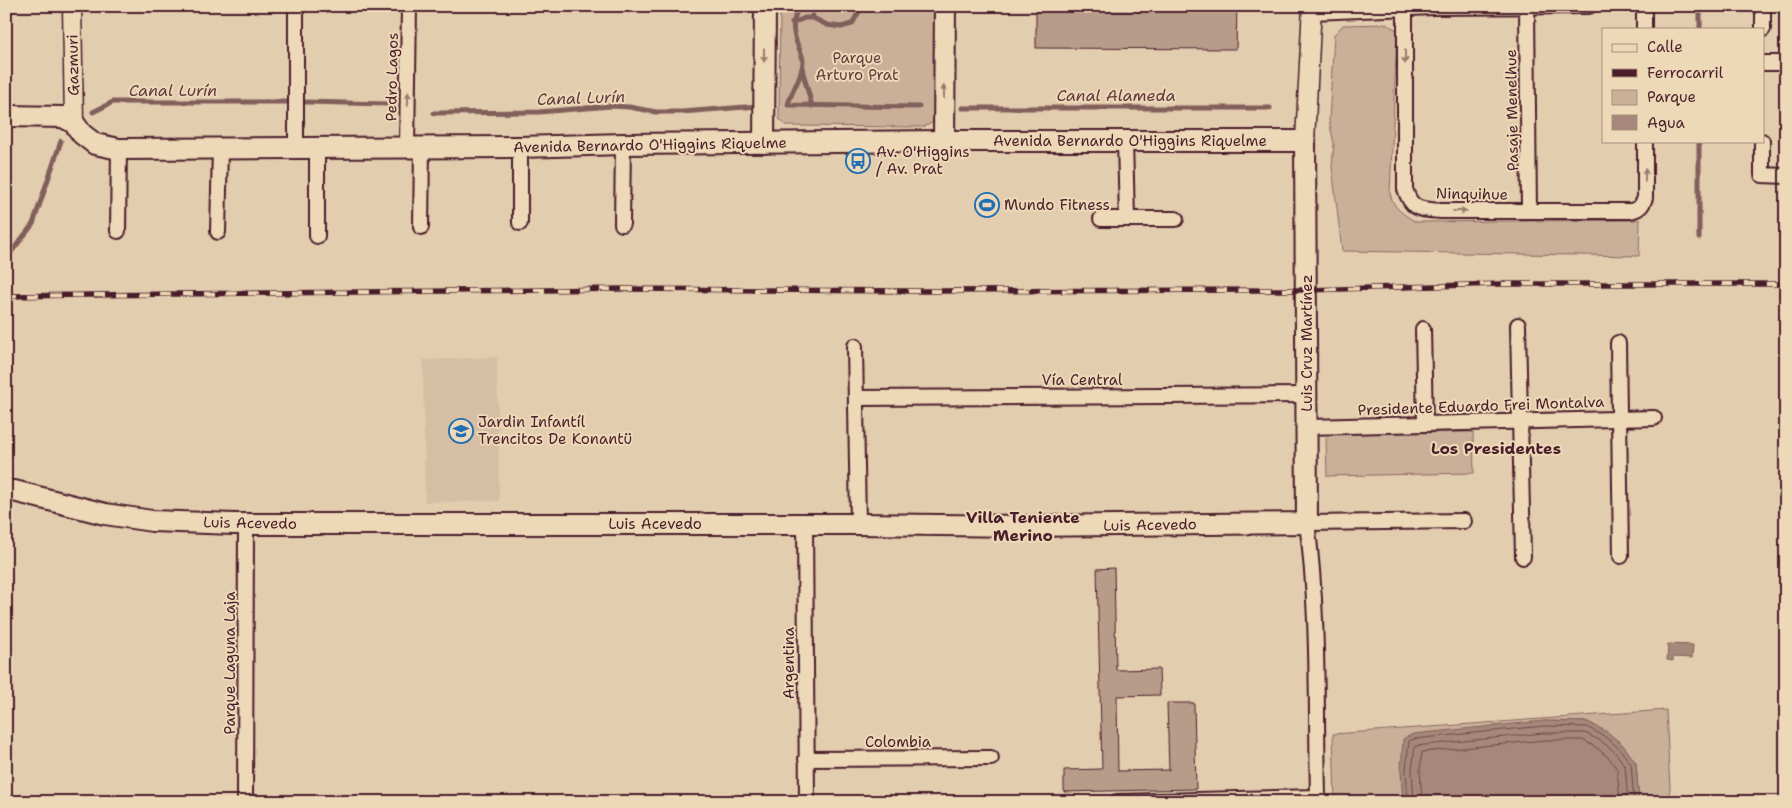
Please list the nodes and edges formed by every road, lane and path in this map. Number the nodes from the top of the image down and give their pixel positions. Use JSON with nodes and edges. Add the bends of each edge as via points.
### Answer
{"nodes":[{"id":1,"x":72,"y":6,"type":"edge"},
{"id":2,"x":296,"y":6,"type":"edge"},
{"id":3,"x":409,"y":6,"type":"edge"},
{"id":4,"x":765,"y":6,"type":"edge"},
{"id":5,"x":944,"y":6,"type":"edge"},
{"id":6,"x":1589,"y":6,"type":"edge"},
{"id":7,"x":1644,"y":6,"type":"edge"},
{"id":8,"x":1763,"y":6,"type":"edge"},
{"id":9,"x":1434,"y":7,"type":"edge"},
{"id":10,"x":1536,"y":7,"type":"edge"},
{"id":11,"x":1405,"y":8,"type":"junction"},
{"id":12,"x":1312,"y":9,"type":"edge"},
{"id":13,"x":1644,"y":28,"type":"edge"},
{"id":14,"x":1762,"y":28,"type":"edge"},
{"id":15,"x":1786,"y":62,"type":"edge"},
{"id":16,"x":1764,"y":63,"type":"edge"},
{"id":17,"x":6,"y":116,"type":"edge"},
{"id":18,"x":74,"y":123,"type":"junction"},
{"id":19,"x":944,"y":140,"type":"junction"},
{"id":20,"x":1125,"y":141,"type":"junction"},
{"id":21,"x":1305,"y":141,"type":"junction"},
{"id":22,"x":1645,"y":142,"type":"edge"},
{"id":23,"x":1762,"y":142,"type":"edge"},
{"id":24,"x":764,"y":143,"type":"junction"},
{"id":25,"x":623,"y":144,"type":"junction"},
{"id":26,"x":520,"y":147,"type":"junction"},
{"id":27,"x":415,"y":148,"type":"junction"},
{"id":28,"x":119,"y":149,"type":"junction"},
{"id":29,"x":220,"y":149,"type":"junction"},
{"id":30,"x":296,"y":149,"type":"junction"},
{"id":31,"x":317,"y":149,"type":"junction"},
{"id":32,"x":1786,"y":176,"type":"edge"},
{"id":33,"x":1529,"y":211,"type":"junction"},
{"id":34,"x":1126,"y":219,"type":"junction"},
{"id":35,"x":1176,"y":219,"type":"dead end"},
{"id":36,"x":1101,"y":220,"type":"dead end"},
{"id":37,"x":520,"y":223,"type":"dead end"},
{"id":38,"x":622,"y":224,"type":"dead end"},
{"id":39,"x":422,"y":227,"type":"dead end"},
{"id":40,"x":118,"y":231,"type":"dead end"},
{"id":41,"x":218,"y":232,"type":"dead end"},
{"id":42,"x":317,"y":236,"type":"dead end"},
{"id":43,"x":1518,"y":325,"type":"dead end"},
{"id":44,"x":1423,"y":329,"type":"dead end"},
{"id":45,"x":1618,"y":344,"type":"dead end"},
{"id":46,"x":855,"y":346,"type":"dead end"},
{"id":47,"x":1307,"y":395,"type":"junction"},
{"id":48,"x":856,"y":398,"type":"junction"},
{"id":49,"x":1654,"y":418,"type":"dead end"},
{"id":50,"x":1618,"y":419,"type":"junction"},
{"id":51,"x":1520,"y":421,"type":"junction"},
{"id":52,"x":1425,"y":424,"type":"junction"},
{"id":53,"x":1308,"y":427,"type":"junction"},
{"id":54,"x":6,"y":491,"type":"edge"},
{"id":55,"x":1464,"y":521,"type":"dead end"},
{"id":56,"x":1307,"y":523,"type":"junction"},
{"id":57,"x":246,"y":524,"type":"junction"},
{"id":58,"x":805,"y":524,"type":"junction"},
{"id":59,"x":858,"y":524,"type":"junction"},
{"id":60,"x":1621,"y":556,"type":"dead end"},
{"id":61,"x":1523,"y":557,"type":"dead end"},
{"id":62,"x":991,"y":758,"type":"dead end"},
{"id":63,"x":806,"y":759,"type":"junction"},
{"id":64,"x":245,"y":802,"type":"edge"},
{"id":65,"x":807,"y":802,"type":"edge"},
{"id":66,"x":1117,"y":802,"type":"edge"}],
"edges":[{"from":1,"to":18,"type":"street","name":"Gazmuri"},
{"from":2,"to":30,"type":"street"},
{"from":27,"to":3,"type":"street","name":"Pedro Lagos","one_way":true},
{"from":4,"to":24,"type":"main road","one_way":true},
{"from":19,"to":5,"type":"main road","one_way":true},
{"from":6,"to":10,"type":"street"},
{"from":7,"to":13,"type":"street"},
{"from":8,"to":14,"type":"street"},
{"from":9,"to":10,"type":"street"},
{"from":9,"to":11,"type":"street"},
{"from":10,"to":33,"type":"street","name":"Pasaje Menelhue"},
{"from":11,"to":12,"type":"street"},
{"from":11,"to":33,"type":"street","name":"Ninquihue","one_way":true,"via":[[1405,189],[1408,200],[1420,209],[1440,211]]},
{"from":12,"to":21,"type":"street","name":"Luis Cruz Martínez"},
{"from":15,"to":16,"type":"street"},
{"from":17,"to":18,"type":"main road","via":[[63,117]]},
{"from":18,"to":28,"type":"main road","name":"Avenida Bernardo O'Higgins Riquelme","via":[[96,144]]},
{"from":19,"to":20,"type":"main road","name":"Avenida Bernardo O'Higgins Riquelme"},
{"from":19,"to":24,"type":"main road","name":"Avenida Bernardo O'Higgins Riquelme"},
{"from":20,"to":21,"type":"main road","name":"Avenida Bernardo O'Higgins Riquelme"},
{"from":20,"to":34,"type":"street"},
{"from":21,"to":47,"type":"main road","name":"Luis Cruz Martínez"},
{"from":33,"to":22,"type":"street","name":"Ninquihue","one_way":true,"via":[[1631,212],[1640,208],[1645,198]]},
{"from":23,"to":32,"type":"street","via":[[1762,175]]},
{"from":24,"to":25,"type":"main road","name":"Avenida Bernardo O'Higgins Riquelme"},
{"from":25,"to":26,"type":"main road","name":"Avenida Bernardo O'Higgins Riquelme"},
{"from":25,"to":38,"type":"street"},
{"from":26,"to":27,"type":"main road","name":"Avenida Bernardo O'Higgins Riquelme"},
{"from":26,"to":37,"type":"street"},
{"from":27,"to":31,"type":"main road","name":"Avenida Bernardo O'Higgins Riquelme"},
{"from":27,"to":39,"type":"street","name":"Pedro Lagos"},
{"from":28,"to":29,"type":"main road","name":"Avenida Bernardo O'Higgins Riquelme"},
{"from":28,"to":40,"type":"street"},
{"from":29,"to":30,"type":"main road","name":"Avenida Bernardo O'Higgins Riquelme"},
{"from":29,"to":41,"type":"street"},
{"from":30,"to":31,"type":"main road","name":"Avenida Bernardo O'Higgins Riquelme"},
{"from":31,"to":42,"type":"street"},
{"from":34,"to":35,"type":"street"},
{"from":34,"to":36,"type":"street"},
{"from":43,"to":51,"type":"street"},
{"from":44,"to":52,"type":"street"},
{"from":45,"to":50,"type":"street"},
{"from":46,"to":48,"type":"street"},
{"from":47,"to":48,"type":"street","name":"Vía Central"},
{"from":47,"to":53,"type":"main road","name":"Luis Cruz Martínez"},
{"from":48,"to":59,"type":"street"},
{"from":49,"to":50,"type":"street","name":"Presidente Eduardo Frei Montalva"},
{"from":50,"to":51,"type":"street","name":"Presidente Eduardo Frei Montalva"},
{"from":50,"to":60,"type":"street"},
{"from":51,"to":52,"type":"street","name":"Presidente Eduardo Frei Montalva"},
{"from":51,"to":61,"type":"street"},
{"from":52,"to":53,"type":"street","name":"Presidente Eduardo Frei Montalva"},
{"from":53,"to":56,"type":"main road","name":"Luis Cruz Martínez"},
{"from":54,"to":57,"type":"main road","name":"Luis Acevedo","via":[[105,514],[152,521]]},
{"from":55,"to":56,"type":"street"},
{"from":56,"to":59,"type":"main road","name":"Luis Acevedo"},
{"from":56,"to":66,"type":"street","via":[[1315,627],[1318,797]]},
{"from":57,"to":58,"type":"main road","name":"Luis Acevedo"},
{"from":57,"to":64,"type":"street","name":"Parque Laguna Laja"},
{"from":58,"to":59,"type":"main road","name":"Luis Acevedo"},
{"from":58,"to":63,"type":"street","name":"Argentina"},
{"from":62,"to":63,"type":"street","name":"Colombia"},
{"from":63,"to":65,"type":"street","name":"Argentina"}]}
